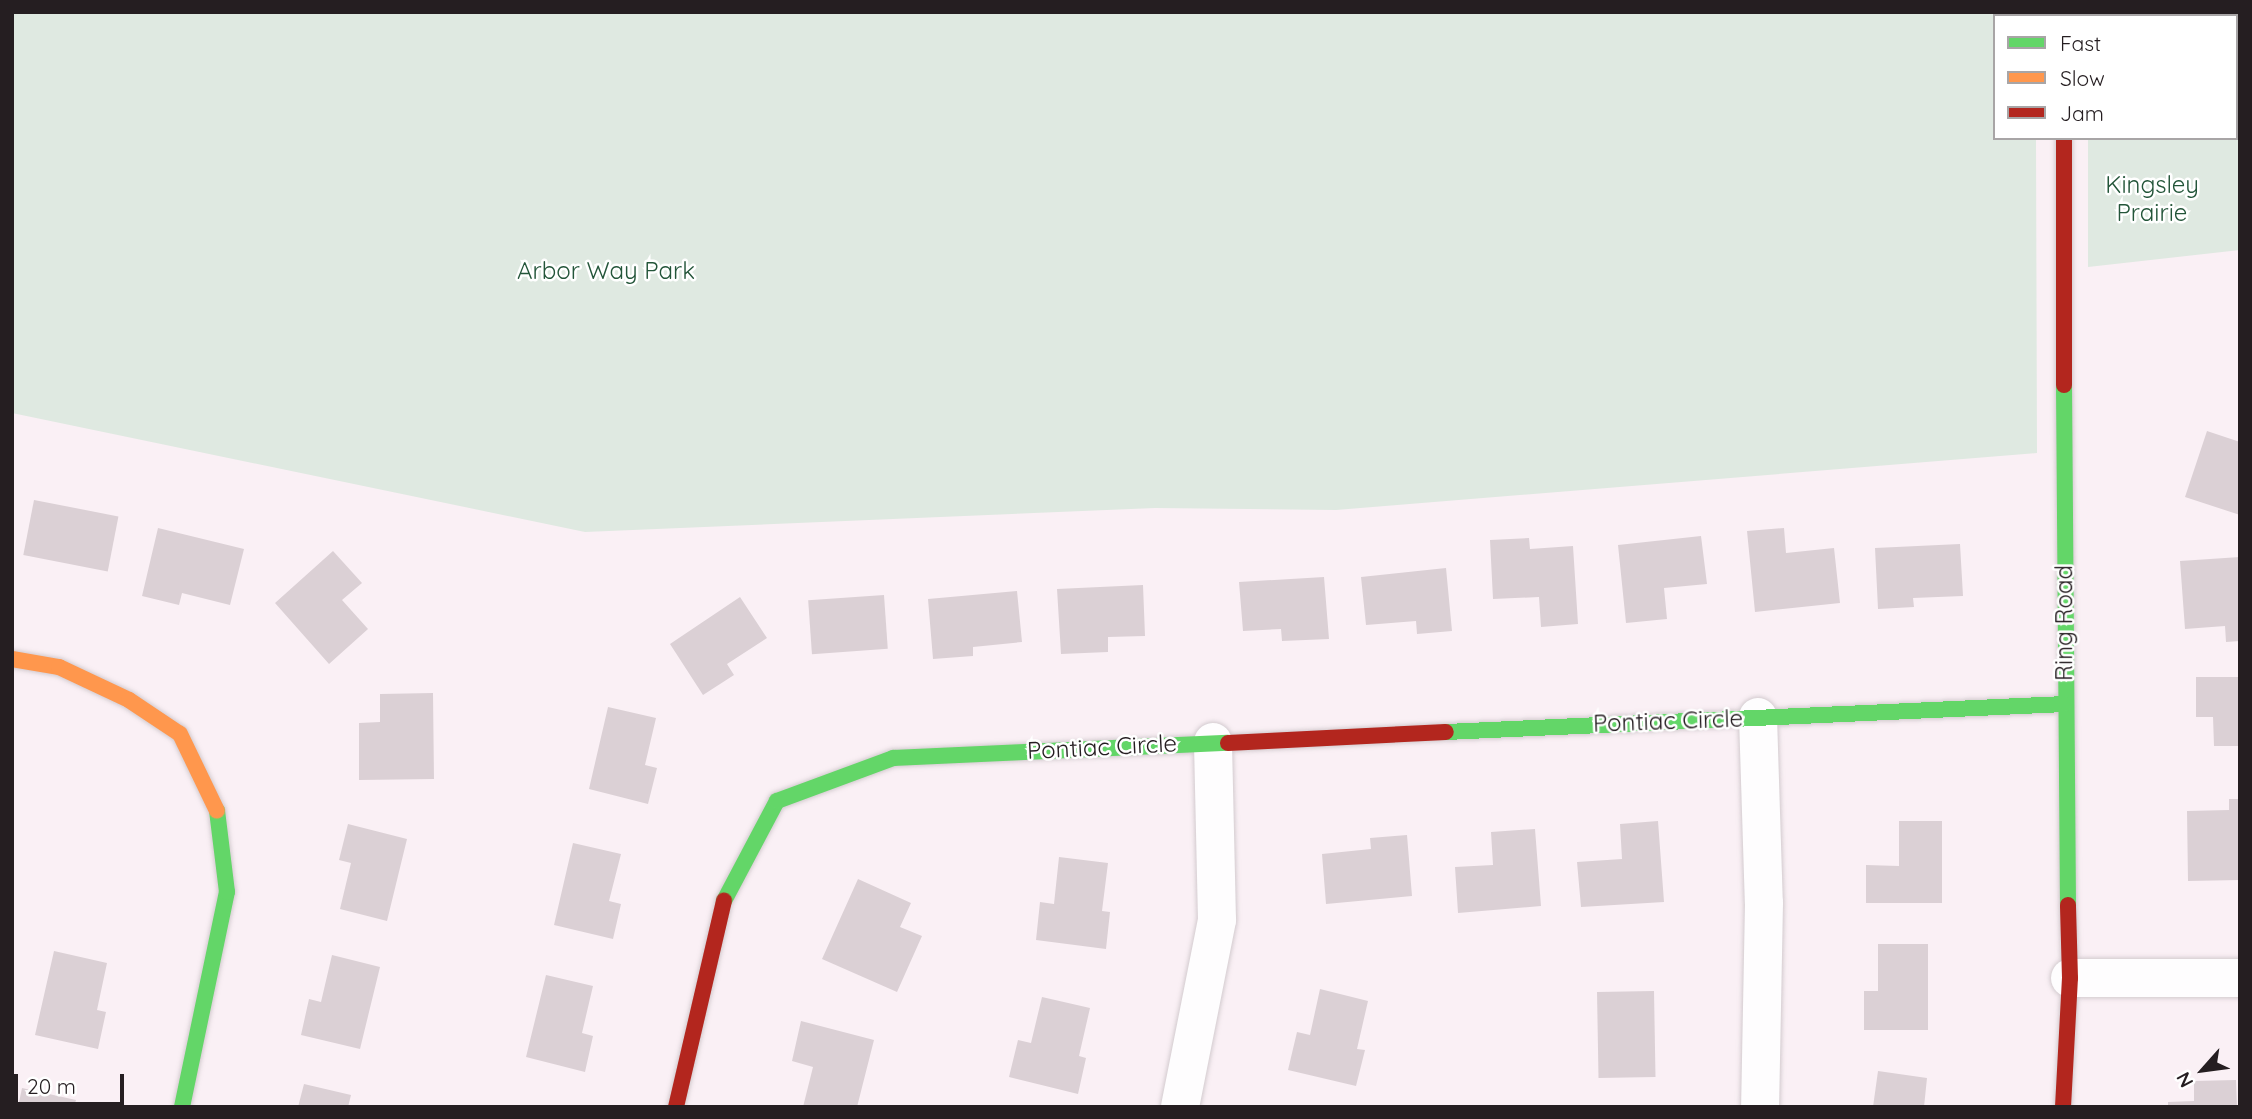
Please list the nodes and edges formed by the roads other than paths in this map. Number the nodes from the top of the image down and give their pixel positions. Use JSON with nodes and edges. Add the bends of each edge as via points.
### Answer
{"nodes":[{"id":1,"x":2064,"y":140,"type":"edge"},
{"id":2,"x":12,"y":659,"type":"edge"},
{"id":3,"x":2064,"y":704,"type":"junction"},
{"id":4,"x":1758,"y":717,"type":"junction"},
{"id":5,"x":1213,"y":742,"type":"junction"},
{"id":6,"x":2070,"y":978,"type":"junction"},
{"id":7,"x":2240,"y":978,"type":"edge"},
{"id":8,"x":182,"y":1107,"type":"edge"},
{"id":9,"x":676,"y":1107,"type":"edge"},
{"id":10,"x":1180,"y":1107,"type":"edge"},
{"id":11,"x":1760,"y":1107,"type":"edge"},
{"id":12,"x":2063,"y":1107,"type":"edge"}],
"edges":[{"from":1,"to":3,"type":"street","name":"Ring Road"},
{"from":2,"to":8,"type":"street","via":[[60,667],[129,700],[180,734],[214,799],[223,838],[227,892]]},
{"from":3,"to":4,"type":"street","name":"Pontiac Circle"},
{"from":3,"to":6,"type":"street","name":"Ring Road"},
{"from":4,"to":5,"type":"street","name":"Pontiac Circle"},
{"from":4,"to":11,"type":"street","name":"Pontiac Circle","via":[[1764,903]]},
{"from":5,"to":9,"type":"street","name":"Pontiac Circle","via":[[893,758],[778,802],[722,905]]},
{"from":5,"to":10,"type":"street","via":[[1217,920]]},
{"from":6,"to":7,"type":"street"},
{"from":6,"to":12,"type":"street","name":"Ring Road"}]}
